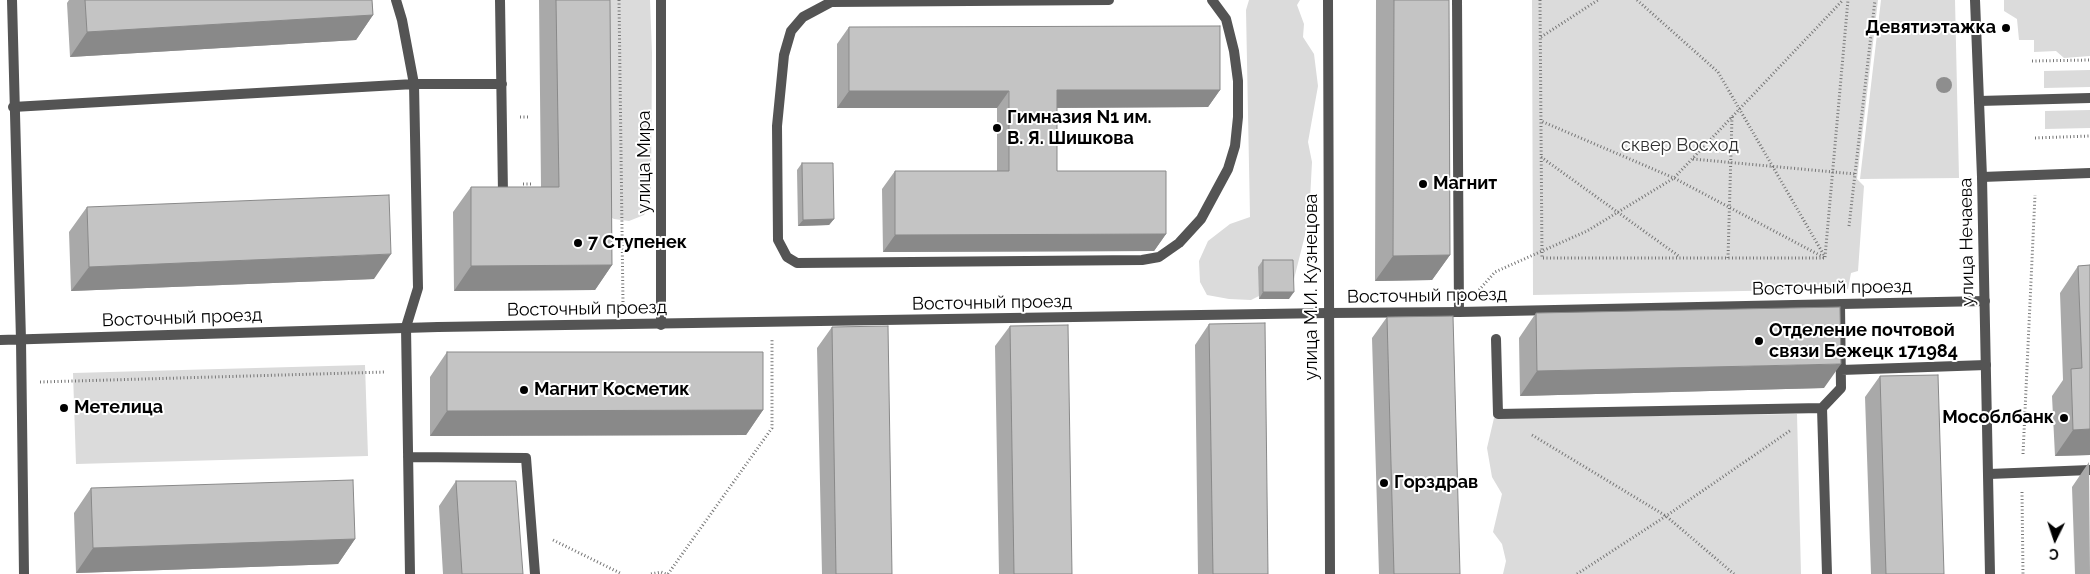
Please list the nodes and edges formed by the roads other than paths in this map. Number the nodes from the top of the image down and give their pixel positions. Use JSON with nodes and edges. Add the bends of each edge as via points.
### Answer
{"nodes":[{"id":1,"x":12,"y":0,"type":"edge"},
{"id":2,"x":396,"y":0,"type":"edge"},
{"id":3,"x":500,"y":0,"type":"edge"},
{"id":4,"x":661,"y":0,"type":"edge"},
{"id":5,"x":1109,"y":0,"type":"edge"},
{"id":6,"x":1212,"y":0,"type":"edge"},
{"id":7,"x":1328,"y":0,"type":"edge"},
{"id":8,"x":1457,"y":0,"type":"edge"},
{"id":9,"x":1975,"y":0,"type":"edge"},
{"id":10,"x":414,"y":84,"type":"junction"},
{"id":11,"x":502,"y":84,"type":"junction"},
{"id":12,"x":2090,"y":98,"type":"edge"},
{"id":13,"x":1979,"y":101,"type":"junction"},
{"id":14,"x":14,"y":106,"type":"junction"},
{"id":15,"x":2090,"y":173,"type":"edge"},
{"id":16,"x":1982,"y":177,"type":"junction"},
{"id":17,"x":503,"y":193,"type":"edge"},
{"id":18,"x":1985,"y":301,"type":"junction"},
{"id":19,"x":1840,"y":304,"type":"junction"},
{"id":20,"x":1458,"y":312,"type":"junction"},
{"id":21,"x":1328,"y":313,"type":"junction"},
{"id":22,"x":661,"y":324,"type":"junction"},
{"id":23,"x":406,"y":327,"type":"junction"},
{"id":24,"x":0,"y":340,"type":"edge"},
{"id":25,"x":21,"y":340,"type":"junction"},
{"id":26,"x":1496,"y":340,"type":"dead end"},
{"id":27,"x":1986,"y":365,"type":"junction"},
{"id":28,"x":1841,"y":370,"type":"junction"},
{"id":29,"x":1822,"y":408,"type":"junction"},
{"id":30,"x":408,"y":457,"type":"junction"},
{"id":31,"x":2090,"y":470,"type":"edge"},
{"id":32,"x":1989,"y":474,"type":"junction"},
{"id":33,"x":24,"y":574,"type":"edge"},
{"id":34,"x":410,"y":574,"type":"edge"},
{"id":35,"x":535,"y":574,"type":"edge"},
{"id":36,"x":1330,"y":574,"type":"edge"},
{"id":37,"x":1827,"y":574,"type":"edge"},
{"id":38,"x":1990,"y":574,"type":"edge"}],
"edges":[{"from":1,"to":14,"type":"street"},
{"from":2,"to":10,"type":"street"},
{"from":3,"to":11,"type":"street"},
{"from":4,"to":22,"type":"street","name":"улица Мира"},
{"from":5,"to":6,"type":"street","via":[[831,2],[803,17],[791,31],[784,55],[777,126],[778,240],[786,257],[797,263],[1142,260],[1159,257],[1179,243],[1201,219],[1228,170],[1235,146],[1238,90],[1234,51],[1226,18]]},
{"from":7,"to":21,"type":"street","name":"улица М.И. Кузнецова"},
{"from":8,"to":20,"type":"street"},
{"from":9,"to":13,"type":"street","name":"улица Нечаева"},
{"from":10,"to":11,"type":"street"},
{"from":10,"to":14,"type":"street"},
{"from":10,"to":23,"type":"street","via":[[418,288]]},
{"from":11,"to":17,"type":"street"},
{"from":12,"to":13,"type":"street"},
{"from":13,"to":16,"type":"street","name":"улица Нечаева"},
{"from":14,"to":25,"type":"street"},
{"from":15,"to":16,"type":"street"},
{"from":16,"to":18,"type":"street","name":"улица Нечаева"},
{"from":18,"to":19,"type":"street","name":"Восточный проезд"},
{"from":18,"to":27,"type":"street","name":"улица Нечаева"},
{"from":19,"to":20,"type":"street","name":"Восточный проезд"},
{"from":19,"to":28,"type":"street"},
{"from":20,"to":21,"type":"street","name":"Восточный проезд"},
{"from":21,"to":22,"type":"street","name":"Восточный проезд"},
{"from":21,"to":36,"type":"street","name":"улица М.И. Кузнецова"},
{"from":22,"to":23,"type":"street","name":"Восточный проезд"},
{"from":23,"to":25,"type":"street","name":"Восточный проезд"},
{"from":23,"to":30,"type":"street"},
{"from":24,"to":25,"type":"street","name":"Восточный проезд"},
{"from":25,"to":33,"type":"street"},
{"from":26,"to":29,"type":"street","via":[[1498,414]]},
{"from":27,"to":28,"type":"street"},
{"from":27,"to":32,"type":"street","name":"улица Нечаева"},
{"from":28,"to":29,"type":"street","via":[[1841,388]]},
{"from":29,"to":37,"type":"street"},
{"from":30,"to":34,"type":"street"},
{"from":30,"to":35,"type":"street","via":[[526,458]]},
{"from":31,"to":32,"type":"street"},
{"from":32,"to":38,"type":"street","name":"улица Нечаева"}]}
